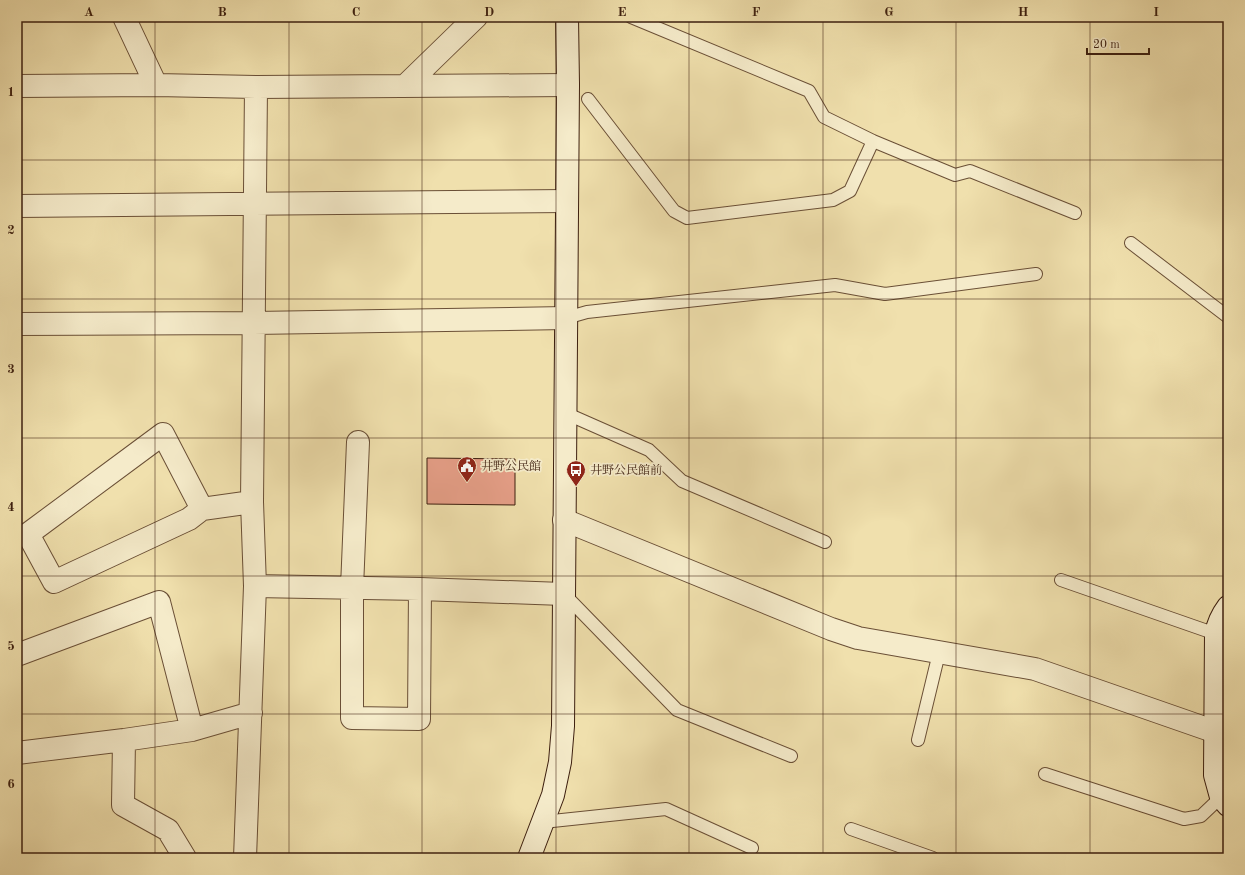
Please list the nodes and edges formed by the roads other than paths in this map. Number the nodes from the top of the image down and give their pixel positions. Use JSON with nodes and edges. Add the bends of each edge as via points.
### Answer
{"nodes":[{"id":1,"x":124,"y":17,"type":"edge"},
{"id":2,"x":476,"y":17,"type":"edge"},
{"id":3,"x":567,"y":17,"type":"edge"},
{"id":4,"x":631,"y":17,"type":"edge"},
{"id":5,"x":156,"y":85,"type":"junction"},
{"id":6,"x":406,"y":85,"type":"junction"},
{"id":7,"x":568,"y":85,"type":"junction"},
{"id":8,"x":17,"y":86,"type":"edge"},
{"id":9,"x":256,"y":87,"type":"junction"},
{"id":10,"x":588,"y":100,"type":"dead end"},
{"id":11,"x":873,"y":141,"type":"junction"},
{"id":12,"x":567,"y":201,"type":"junction"},
{"id":13,"x":254,"y":203,"type":"junction"},
{"id":14,"x":17,"y":206,"type":"edge"},
{"id":15,"x":1075,"y":213,"type":"dead end"},
{"id":16,"x":1131,"y":242,"type":"dead end"},
{"id":17,"x":1036,"y":274,"type":"dead end"},
{"id":18,"x":1228,"y":317,"type":"edge"},
{"id":19,"x":566,"y":318,"type":"junction"},
{"id":20,"x":253,"y":323,"type":"junction"},
{"id":21,"x":17,"y":324,"type":"edge"},
{"id":22,"x":565,"y":413,"type":"junction"},
{"id":23,"x":358,"y":442,"type":"dead end"},
{"id":24,"x":252,"y":502,"type":"junction"},
{"id":25,"x":202,"y":509,"type":"junction"},
{"id":26,"x":564,"y":520,"type":"junction"},
{"id":27,"x":825,"y":542,"type":"dead end"},
{"id":28,"x":1061,"y":580,"type":"dead end"},
{"id":29,"x":256,"y":586,"type":"junction"},
{"id":30,"x":352,"y":588,"type":"junction"},
{"id":31,"x":420,"y":589,"type":"junction"},
{"id":32,"x":563,"y":594,"type":"junction"},
{"id":33,"x":1228,"y":607,"type":"edge"},
{"id":34,"x":1216,"y":634,"type":"junction"},
{"id":35,"x":939,"y":653,"type":"junction"},
{"id":36,"x":17,"y":655,"type":"edge"},
{"id":37,"x":251,"y":713,"type":"junction"},
{"id":38,"x":192,"y":730,"type":"junction"},
{"id":39,"x":1216,"y":732,"type":"junction"},
{"id":40,"x":124,"y":740,"type":"junction"},
{"id":41,"x":918,"y":740,"type":"dead end"},
{"id":42,"x":17,"y":754,"type":"edge"},
{"id":43,"x":791,"y":756,"type":"dead end"},
{"id":44,"x":1045,"y":774,"type":"dead end"},
{"id":45,"x":1224,"y":801,"type":"edge"},
{"id":46,"x":543,"y":822,"type":"junction"},
{"id":47,"x":851,"y":829,"type":"dead end"},
{"id":48,"x":752,"y":848,"type":"dead end"},
{"id":49,"x":185,"y":858,"type":"edge"},
{"id":50,"x":245,"y":858,"type":"edge"},
{"id":51,"x":529,"y":858,"type":"edge"},
{"id":52,"x":933,"y":858,"type":"edge"}],
"edges":[{"from":1,"to":5,"type":"street"},
{"from":2,"to":6,"type":"street"},
{"from":3,"to":7,"type":"street"},
{"from":4,"to":11,"type":"lane","via":[[809,91],[824,117]]},
{"from":5,"to":8,"type":"street"},
{"from":5,"to":9,"type":"street"},
{"from":6,"to":7,"type":"street"},
{"from":6,"to":9,"type":"street"},
{"from":7,"to":12,"type":"street"},
{"from":9,"to":13,"type":"street"},
{"from":10,"to":11,"type":"lane","via":[[674,211],[687,218],[833,200],[850,191]]},
{"from":11,"to":15,"type":"lane","via":[[955,175],[970,171]]},
{"from":12,"to":13,"type":"street"},
{"from":12,"to":19,"type":"street"},
{"from":13,"to":14,"type":"street"},
{"from":13,"to":20,"type":"street"},
{"from":16,"to":18,"type":"lane"},
{"from":17,"to":19,"type":"lane","via":[[885,294],[835,285],[587,312]]},
{"from":19,"to":20,"type":"street"},
{"from":19,"to":22,"type":"street"},
{"from":20,"to":21,"type":"street"},
{"from":20,"to":24,"type":"street"},
{"from":22,"to":26,"type":"street"},
{"from":22,"to":27,"type":"lane","via":[[649,450],[682,481]]},
{"from":23,"to":30,"type":"street"},
{"from":24,"to":25,"type":"street"},
{"from":24,"to":29,"type":"street"},
{"from":25,"to":25,"type":"street","via":[[189,519],[54,582],[28,534],[163,434]]},
{"from":26,"to":32,"type":"street"},
{"from":26,"to":35,"type":"street","via":[[831,629],[858,638]]},
{"from":28,"to":34,"type":"lane"},
{"from":29,"to":30,"type":"street"},
{"from":29,"to":37,"type":"street"},
{"from":30,"to":31,"type":"street"},
{"from":30,"to":31,"type":"street","via":[[352,718],[419,719]]},
{"from":31,"to":32,"type":"street"},
{"from":32,"to":43,"type":"lane","via":[[677,710]]},
{"from":32,"to":46,"type":"street","via":[[563,726],[560,762],[553,796]]},
{"from":33,"to":34,"type":"street","via":[[1217,625]]},
{"from":34,"to":39,"type":"street"},
{"from":35,"to":39,"type":"street","via":[[1034,669]]},
{"from":35,"to":41,"type":"lane"},
{"from":36,"to":38,"type":"street","via":[[159,602]]},
{"from":37,"to":38,"type":"street"},
{"from":37,"to":50,"type":"street"},
{"from":38,"to":40,"type":"street"},
{"from":39,"to":45,"type":"street","via":[[1215,775]]},
{"from":40,"to":42,"type":"street"},
{"from":40,"to":49,"type":"street","via":[[123,805],[168,830]]},
{"from":44,"to":45,"type":"lane","via":[[1184,819],[1201,816]]},
{"from":46,"to":48,"type":"lane","via":[[666,809]]},
{"from":46,"to":51,"type":"street"},
{"from":47,"to":52,"type":"lane"}]}
